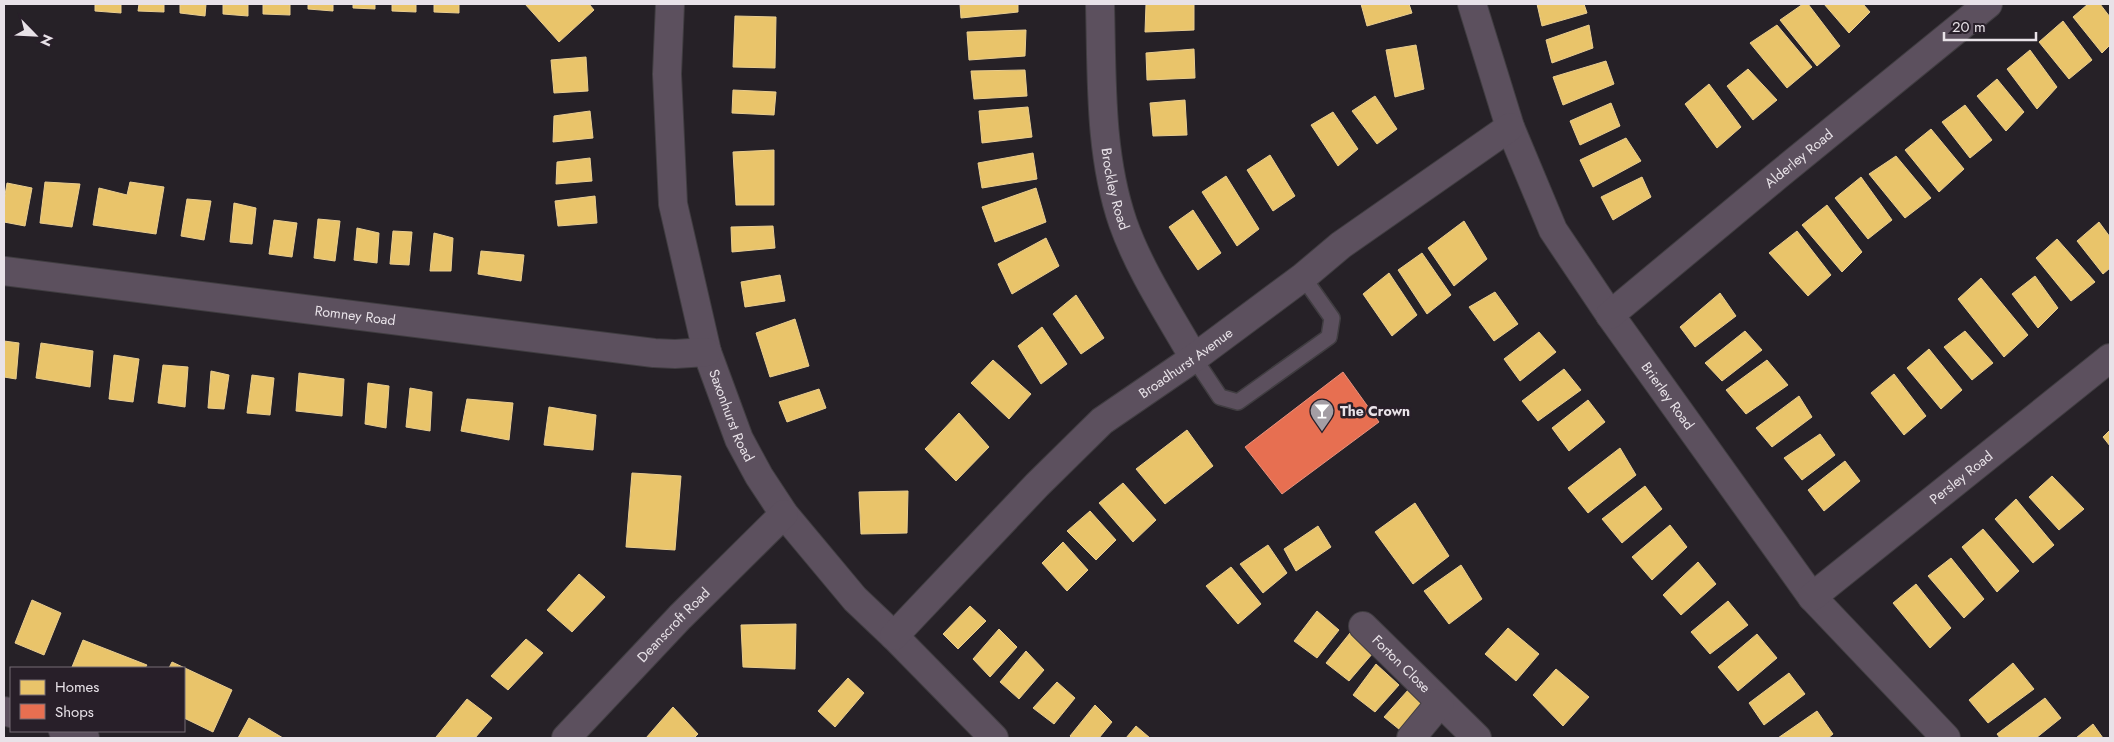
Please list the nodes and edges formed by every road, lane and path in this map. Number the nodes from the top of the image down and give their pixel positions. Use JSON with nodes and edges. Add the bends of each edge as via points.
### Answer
{"nodes":[{"id":1,"x":670,"y":4,"type":"edge"},
{"id":2,"x":1100,"y":4,"type":"edge"},
{"id":3,"x":1472,"y":4,"type":"edge"},
{"id":4,"x":1988,"y":4,"type":"edge"},
{"id":5,"x":1510,"y":128,"type":"junction"},
{"id":6,"x":4,"y":271,"type":"edge"},
{"id":7,"x":1303,"y":277,"type":"junction"},
{"id":8,"x":1610,"y":315,"type":"junction"},
{"id":9,"x":707,"y":352,"type":"junction"},
{"id":10,"x":1194,"y":358,"type":"junction"},
{"id":11,"x":2110,"y":358,"type":"edge"},
{"id":12,"x":784,"y":514,"type":"junction"},
{"id":13,"x":1812,"y":597,"type":"junction"},
{"id":14,"x":1363,"y":626,"type":"dead end"},
{"id":15,"x":894,"y":636,"type":"junction"},
{"id":16,"x":1440,"y":703,"type":"junction"},
{"id":17,"x":66,"y":732,"type":"edge"},
{"id":18,"x":85,"y":738,"type":"edge"},
{"id":19,"x":566,"y":738,"type":"edge"},
{"id":20,"x":994,"y":738,"type":"edge"},
{"id":21,"x":1411,"y":738,"type":"edge"},
{"id":22,"x":1477,"y":738,"type":"edge"},
{"id":23,"x":1946,"y":738,"type":"edge"}],
"edges":[{"from":1,"to":9,"type":"street","name":"Saxonhurst Road","via":[[667,74],[673,204]]},
{"from":2,"to":10,"type":"street","name":"Brockley Road","via":[[1106,154],[1113,189],[1137,258]]},
{"from":3,"to":5,"type":"street","name":"Brierley Road"},
{"from":4,"to":8,"type":"street","name":"Alderley Road"},
{"from":5,"to":7,"type":"street","name":"Broadhurst Avenue","via":[[1341,245]]},
{"from":5,"to":8,"type":"street","name":"Brierley Road","via":[[1553,230]]},
{"from":6,"to":9,"type":"street","name":"Romney Road","via":[[654,353]]},
{"from":7,"to":10,"type":"street","name":"Broadhurst Avenue"},
{"from":7,"to":10,"type":"lane","via":[[1332,318],[1330,337],[1238,402],[1220,397]]},
{"from":8,"to":13,"type":"street","name":"Brierley Road"},
{"from":9,"to":12,"type":"street","name":"Saxonhurst Road","via":[[739,439]]},
{"from":10,"to":15,"type":"street","name":"Broadhurst Avenue","via":[[1102,421]]},
{"from":11,"to":13,"type":"street","name":"Persley Road"},
{"from":12,"to":15,"type":"street","name":"Saxonhurst Road","via":[[855,599]]},
{"from":12,"to":19,"type":"street","name":"Deanscroft Road","via":[[680,617]]},
{"from":13,"to":23,"type":"street","name":"Brierley Road"},
{"from":14,"to":16,"type":"street","name":"Forton Close"},
{"from":15,"to":20,"type":"street","name":"Saxonhurst Road"},
{"from":16,"to":21,"type":"street","name":"Forton Close"},
{"from":16,"to":22,"type":"street","name":"Forton Close"},
{"from":17,"to":18,"type":"street"}]}
